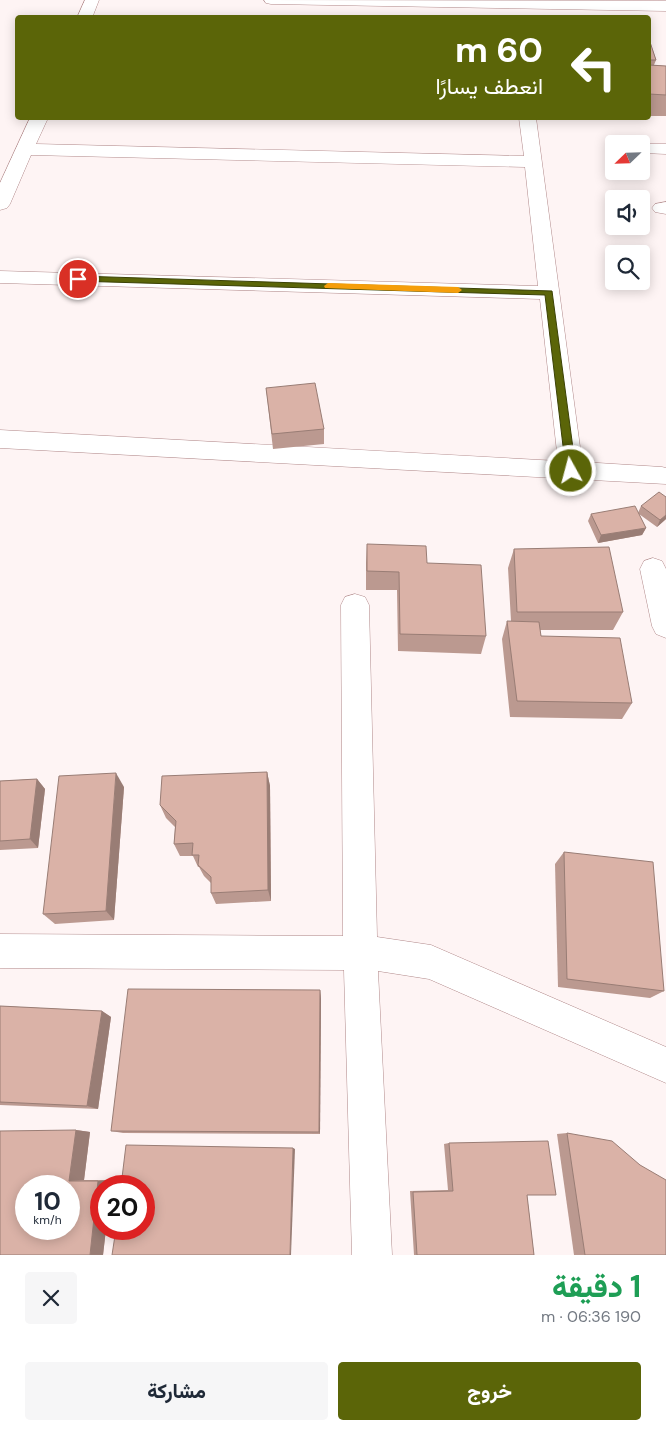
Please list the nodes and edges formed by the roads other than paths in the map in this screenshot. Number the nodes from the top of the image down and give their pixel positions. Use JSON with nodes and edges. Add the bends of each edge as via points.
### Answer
{"nodes":[{"id":1,"x":92,"y":0,"type":"edge"},
{"id":2,"x":271,"y":0,"type":"edge"},
{"id":3,"x":666,"y":6,"type":"edge"},
{"id":4,"x":85,"y":15,"type":"edge"},
{"id":5,"x":38,"y":120,"type":"edge"},
{"id":6,"x":528,"y":120,"type":"edge"},
{"id":7,"x":25,"y":149,"type":"junction"},
{"id":8,"x":533,"y":162,"type":"junction"},
{"id":9,"x":0,"y":204,"type":"edge"},
{"id":10,"x":0,"y":277,"type":"edge"},
{"id":11,"x":549,"y":292,"type":"junction"},
{"id":12,"x":0,"y":438,"type":"edge"},
{"id":13,"x":571,"y":471,"type":"junction"},
{"id":14,"x":662,"y":476,"type":"dead end"},
{"id":15,"x":653,"y":569,"type":"dead end"},
{"id":16,"x":355,"y":605,"type":"dead end"},
{"id":17,"x":666,"y":626,"type":"edge"},
{"id":18,"x":0,"y":951,"type":"edge"},
{"id":19,"x":360,"y":953,"type":"junction"},
{"id":20,"x":666,"y":1065,"type":"edge"},
{"id":21,"x":372,"y":1255,"type":"edge"}],
"edges":[{"from":1,"to":4,"type":"street"},
{"from":2,"to":3,"type":"street"},
{"from":5,"to":7,"type":"street"},
{"from":6,"to":8,"type":"street"},
{"from":7,"to":8,"type":"street"},
{"from":7,"to":9,"type":"street"},
{"from":8,"to":11,"type":"street"},
{"from":10,"to":11,"type":"street"},
{"from":11,"to":13,"type":"street"},
{"from":12,"to":13,"type":"street"},
{"from":13,"to":14,"type":"street"},
{"from":15,"to":17,"type":"street"},
{"from":16,"to":19,"type":"street"},
{"from":18,"to":19,"type":"street"},
{"from":19,"to":20,"type":"street","via":[[392,954],[431,962]]},
{"from":19,"to":21,"type":"street"}]}
